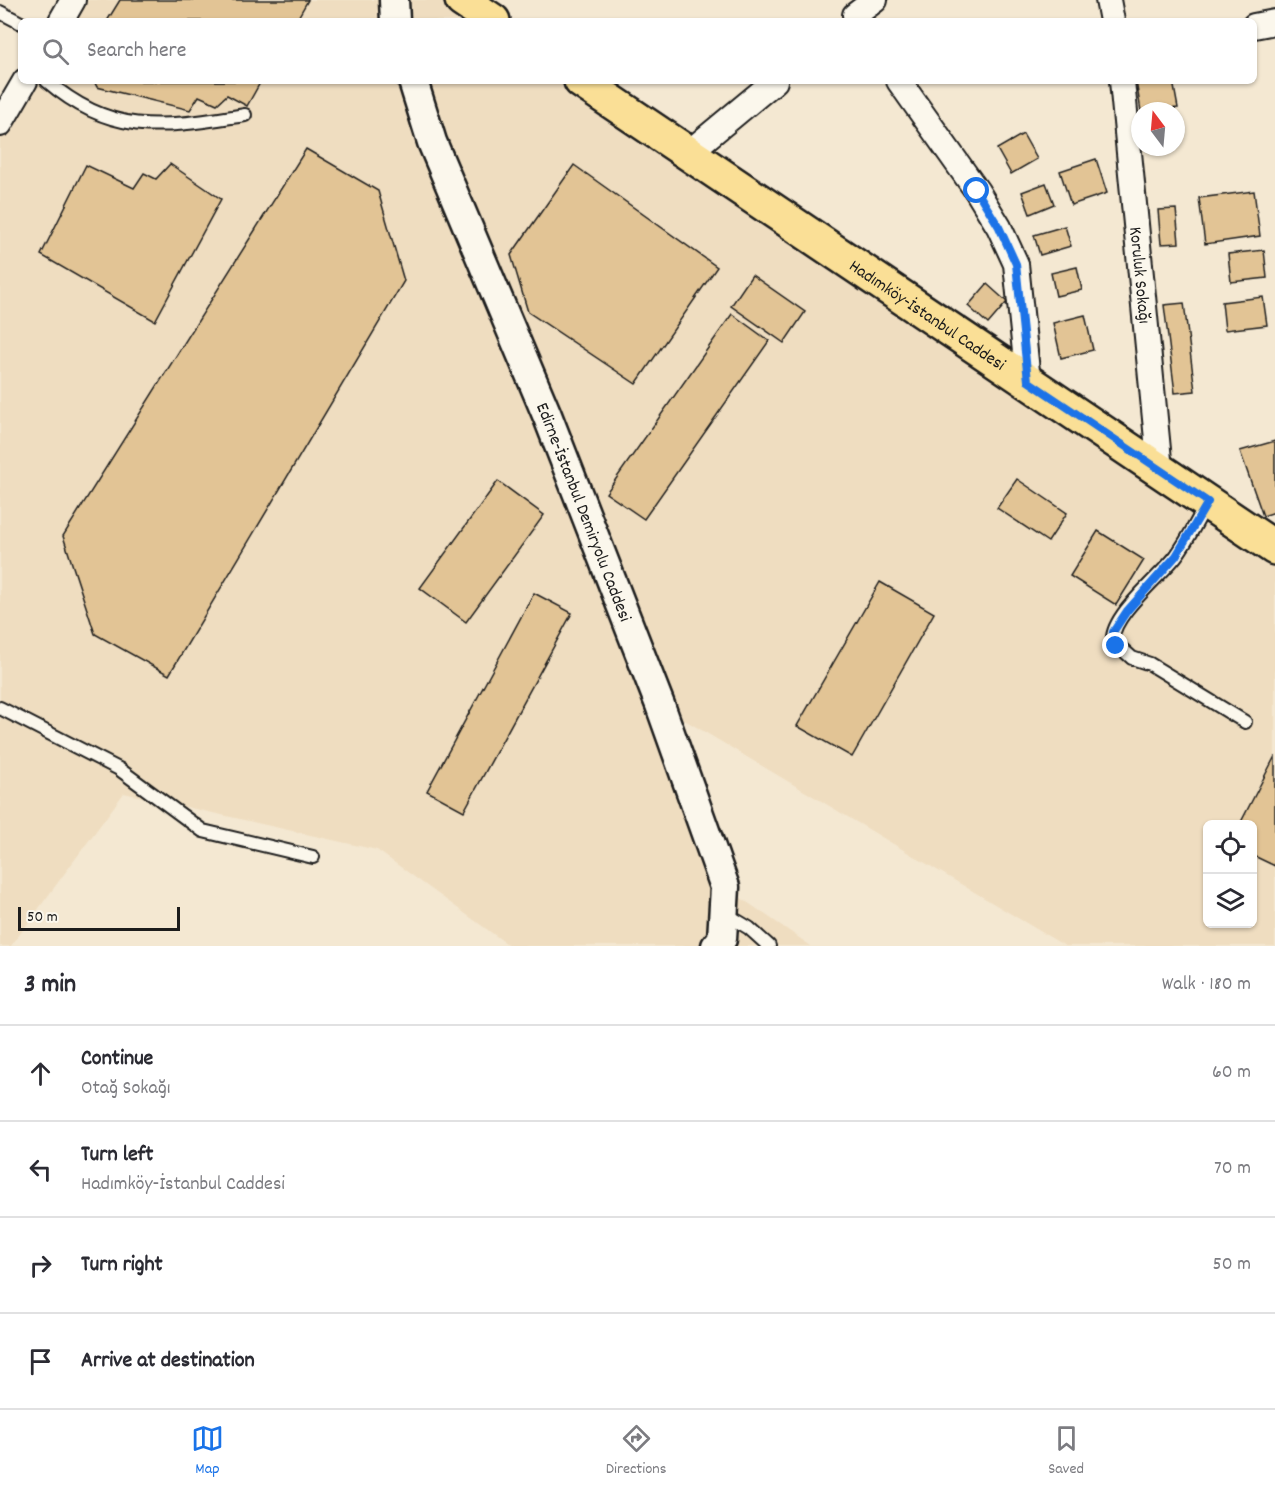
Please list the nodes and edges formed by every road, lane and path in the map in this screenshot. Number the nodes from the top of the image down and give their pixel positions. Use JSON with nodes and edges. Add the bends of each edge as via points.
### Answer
{"nodes":[{"id":1,"x":73,"y":0,"type":"edge"},
{"id":2,"x":394,"y":0,"type":"edge"},
{"id":3,"x":462,"y":0,"type":"edge"},
{"id":4,"x":875,"y":0,"type":"edge"},
{"id":5,"x":1108,"y":0,"type":"edge"},
{"id":6,"x":0,"y":12,"type":"edge"},
{"id":7,"x":852,"y":14,"type":"edge"},
{"id":8,"x":63,"y":18,"type":"edge"},
{"id":9,"x":395,"y":18,"type":"edge"},
{"id":10,"x":489,"y":18,"type":"edge"},
{"id":11,"x":1111,"y":18,"type":"edge"},
{"id":12,"x":18,"y":22,"type":"edge"},
{"id":13,"x":24,"y":84,"type":"edge"},
{"id":14,"x":51,"y":84,"type":"edge"},
{"id":15,"x":414,"y":84,"type":"edge"},
{"id":16,"x":585,"y":84,"type":"edge"},
{"id":17,"x":771,"y":84,"type":"edge"},
{"id":18,"x":901,"y":84,"type":"edge"},
{"id":19,"x":1122,"y":84,"type":"edge"},
{"id":20,"x":245,"y":115,"type":"dead end"},
{"id":21,"x":0,"y":124,"type":"edge"},
{"id":22,"x":687,"y":154,"type":"junction"},
{"id":23,"x":1028,"y":381,"type":"junction"},
{"id":24,"x":1160,"y":470,"type":"junction"},
{"id":25,"x":1208,"y":502,"type":"junction"},
{"id":26,"x":1275,"y":548,"type":"edge"},
{"id":27,"x":0,"y":708,"type":"edge"},
{"id":28,"x":1245,"y":722,"type":"dead end"},
{"id":29,"x":313,"y":857,"type":"dead end"},
{"id":30,"x":723,"y":912,"type":"junction"},
{"id":31,"x":716,"y":946,"type":"edge"},
{"id":32,"x":769,"y":946,"type":"edge"}],
"edges":[{"from":1,"to":8,"type":"street"},
{"from":2,"to":9,"type":"street"},
{"from":3,"to":10,"type":"main road"},
{"from":4,"to":7,"type":"street"},
{"from":5,"to":11,"type":"street"},
{"from":6,"to":12,"type":"lane"},
{"from":13,"to":21,"type":"street"},
{"from":14,"to":20,"type":"lane","via":[[87,110],[124,122],[168,127]]},
{"from":15,"to":30,"type":"street","name":"Edirne-İstanbul Demiryolu Caddesi","via":[[432,142],[547,415],[660,705],[725,887]]},
{"from":16,"to":22,"type":"main road","name":"Hadımköy-İstanbul Caddesi"},
{"from":17,"to":22,"type":"street"},
{"from":18,"to":23,"type":"street","via":[[977,191],[1016,264]]},
{"from":19,"to":24,"type":"street","name":"Koruluk Sokağı"},
{"from":22,"to":23,"type":"main road","name":"Hadımköy-İstanbul Caddesi"},
{"from":23,"to":24,"type":"main road","name":"Hadımköy-İstanbul Caddesi"},
{"from":24,"to":25,"type":"main road","name":"Hadımköy-İstanbul Caddesi"},
{"from":25,"to":26,"type":"main road","name":"Hadımköy-İstanbul Caddesi"},
{"from":25,"to":28,"type":"lane","via":[[1176,556],[1127,611],[1113,632],[1113,641],[1132,658],[1150,664]]},
{"from":27,"to":29,"type":"lane","via":[[120,769],[203,831]]},
{"from":30,"to":31,"type":"street","name":"Edirne-İstanbul Demiryolu Caddesi","via":[[722,939]]},
{"from":30,"to":32,"type":"lane"}]}
